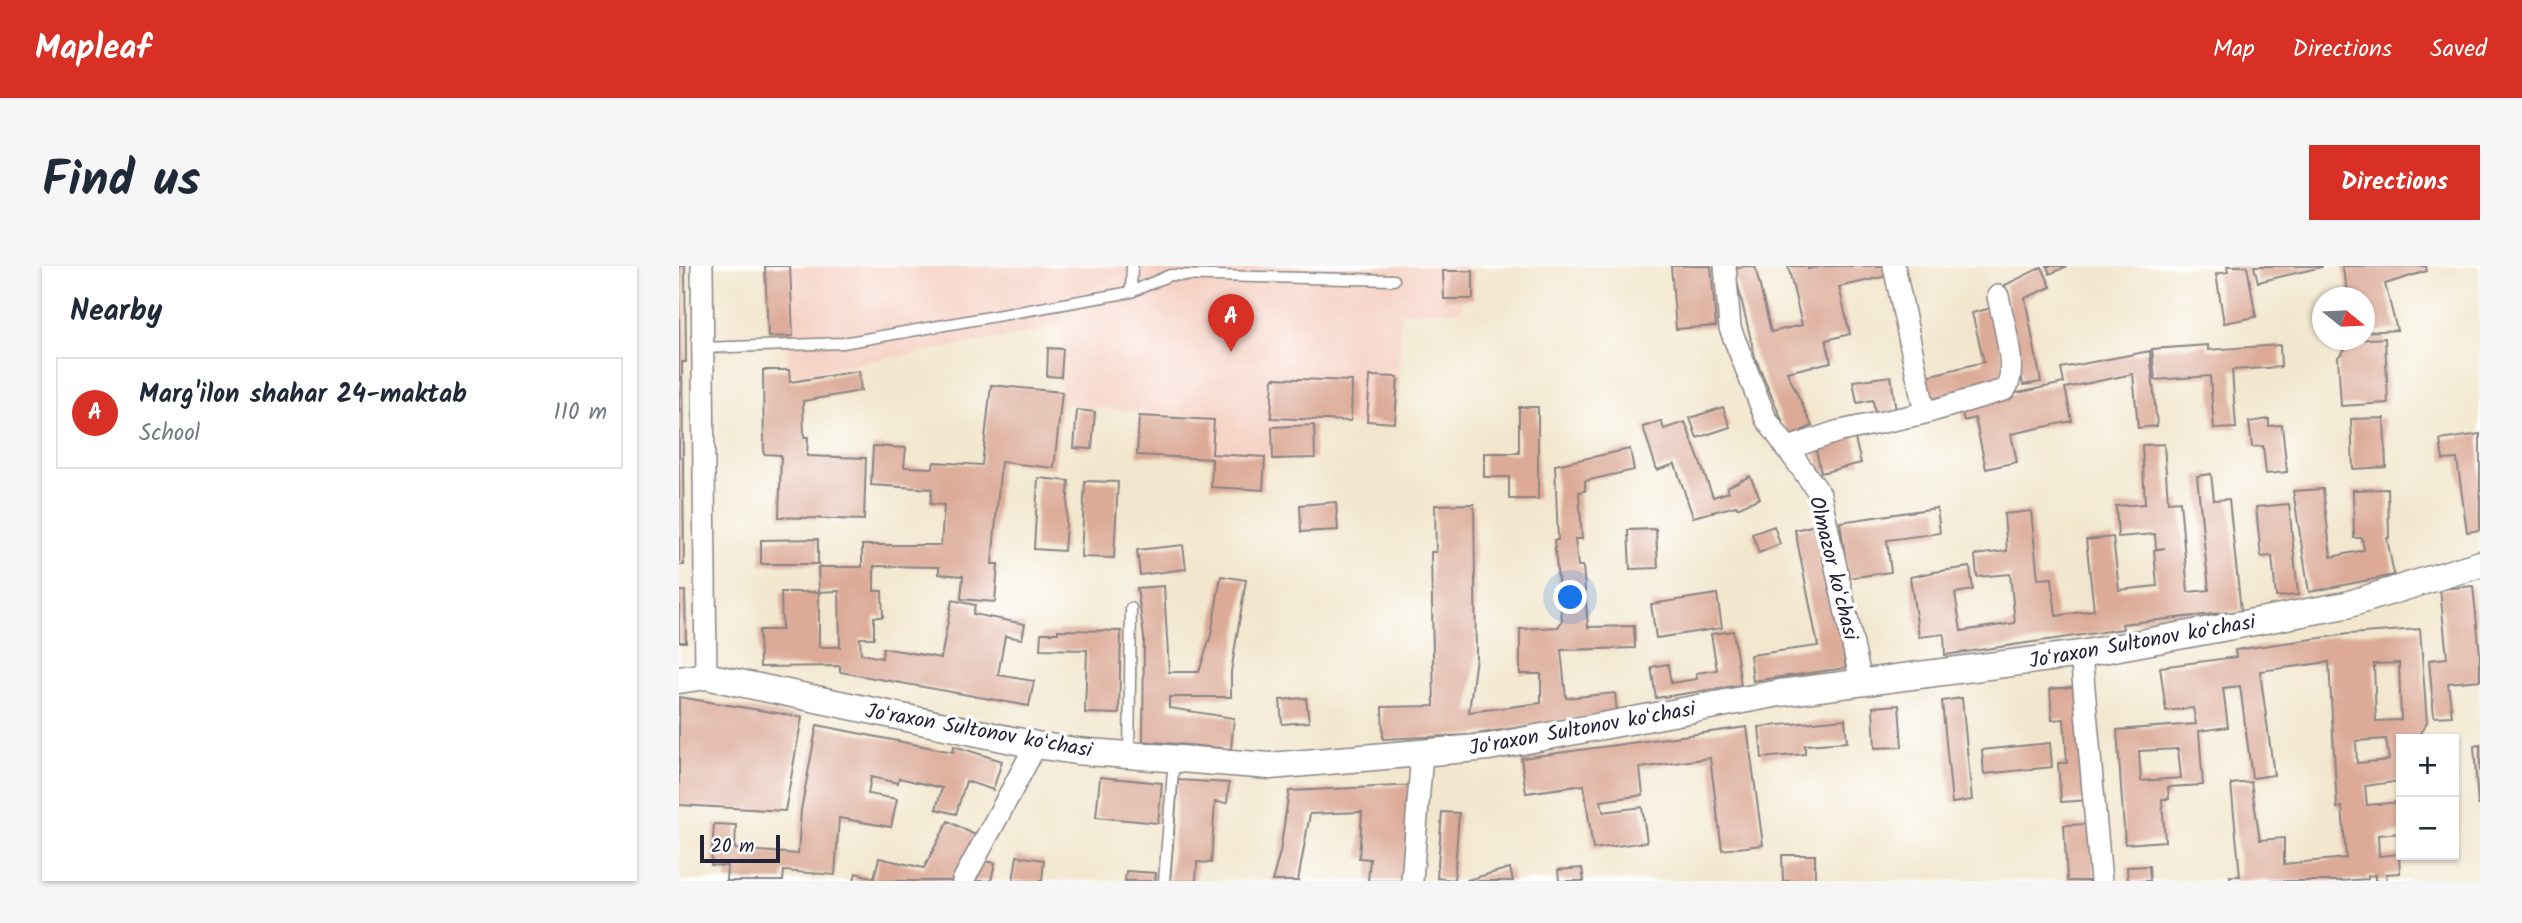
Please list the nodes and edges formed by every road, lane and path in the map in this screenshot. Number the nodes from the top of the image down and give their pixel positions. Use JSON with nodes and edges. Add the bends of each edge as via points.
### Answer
{"nodes":[{"id":1,"x":702,"y":266,"type":"edge"},
{"id":2,"x":1132,"y":266,"type":"edge"},
{"id":3,"x":1725,"y":266,"type":"edge"},
{"id":4,"x":1894,"y":266,"type":"edge"},
{"id":5,"x":1394,"y":280,"type":"dead end"},
{"id":6,"x":1131,"y":292,"type":"junction"},
{"id":7,"x":1998,"y":296,"type":"dead end"},
{"id":8,"x":702,"y":348,"type":"junction"},
{"id":9,"x":1924,"y":413,"type":"junction"},
{"id":10,"x":1786,"y":449,"type":"junction"},
{"id":11,"x":2480,"y":564,"type":"edge"},
{"id":12,"x":1131,"y":608,"type":"dead end"},
{"id":13,"x":2081,"y":654,"type":"junction"},
{"id":14,"x":706,"y":676,"type":"junction"},
{"id":15,"x":679,"y":680,"type":"edge"},
{"id":16,"x":1861,"y":682,"type":"junction"},
{"id":17,"x":1036,"y":745,"type":"junction"},
{"id":18,"x":1422,"y":753,"type":"junction"},
{"id":19,"x":1129,"y":755,"type":"junction"},
{"id":20,"x":1174,"y":759,"type":"junction"},
{"id":21,"x":963,"y":881,"type":"edge"},
{"id":22,"x":1164,"y":881,"type":"edge"},
{"id":23,"x":1412,"y":881,"type":"edge"},
{"id":24,"x":2101,"y":881,"type":"edge"}],
"edges":[{"from":1,"to":8,"type":"street"},
{"from":2,"to":6,"type":"lane"},
{"from":3,"to":10,"type":"street","name":"Olmazor koʻchasi","via":[[1730,328],[1766,419]]},
{"from":4,"to":9,"type":"street"},
{"from":5,"to":6,"type":"lane","via":[[1170,275]]},
{"from":6,"to":8,"type":"lane","via":[[843,343]]},
{"from":7,"to":9,"type":"street","via":[[2011,365],[2009,386]]},
{"from":8,"to":14,"type":"street"},
{"from":9,"to":10,"type":"street","via":[[1836,432]]},
{"from":10,"to":16,"type":"street","name":"Olmazor koʻchasi","via":[[1820,494]]},
{"from":11,"to":13,"type":"street","name":"Joʻraxon Sultonov koʻchasi","via":[[2346,605]]},
{"from":12,"to":19,"type":"lane"},
{"from":13,"to":16,"type":"street","name":"Joʻraxon Sultonov koʻchasi"},
{"from":13,"to":24,"type":"street"},
{"from":14,"to":15,"type":"street","name":"Joʻraxon Sultonov koʻchasi"},
{"from":14,"to":17,"type":"street","name":"Joʻraxon Sultonov koʻchasi"},
{"from":16,"to":18,"type":"street","name":"Joʻraxon Sultonov koʻchasi","via":[[1489,747]]},
{"from":17,"to":19,"type":"street","name":"Joʻraxon Sultonov koʻchasi"},
{"from":17,"to":21,"type":"street"},
{"from":18,"to":20,"type":"street","name":"Joʻraxon Sultonov koʻchasi","via":[[1271,766]]},
{"from":18,"to":23,"type":"street"},
{"from":19,"to":20,"type":"street","name":"Joʻraxon Sultonov koʻchasi"},
{"from":20,"to":22,"type":"lane"}]}
